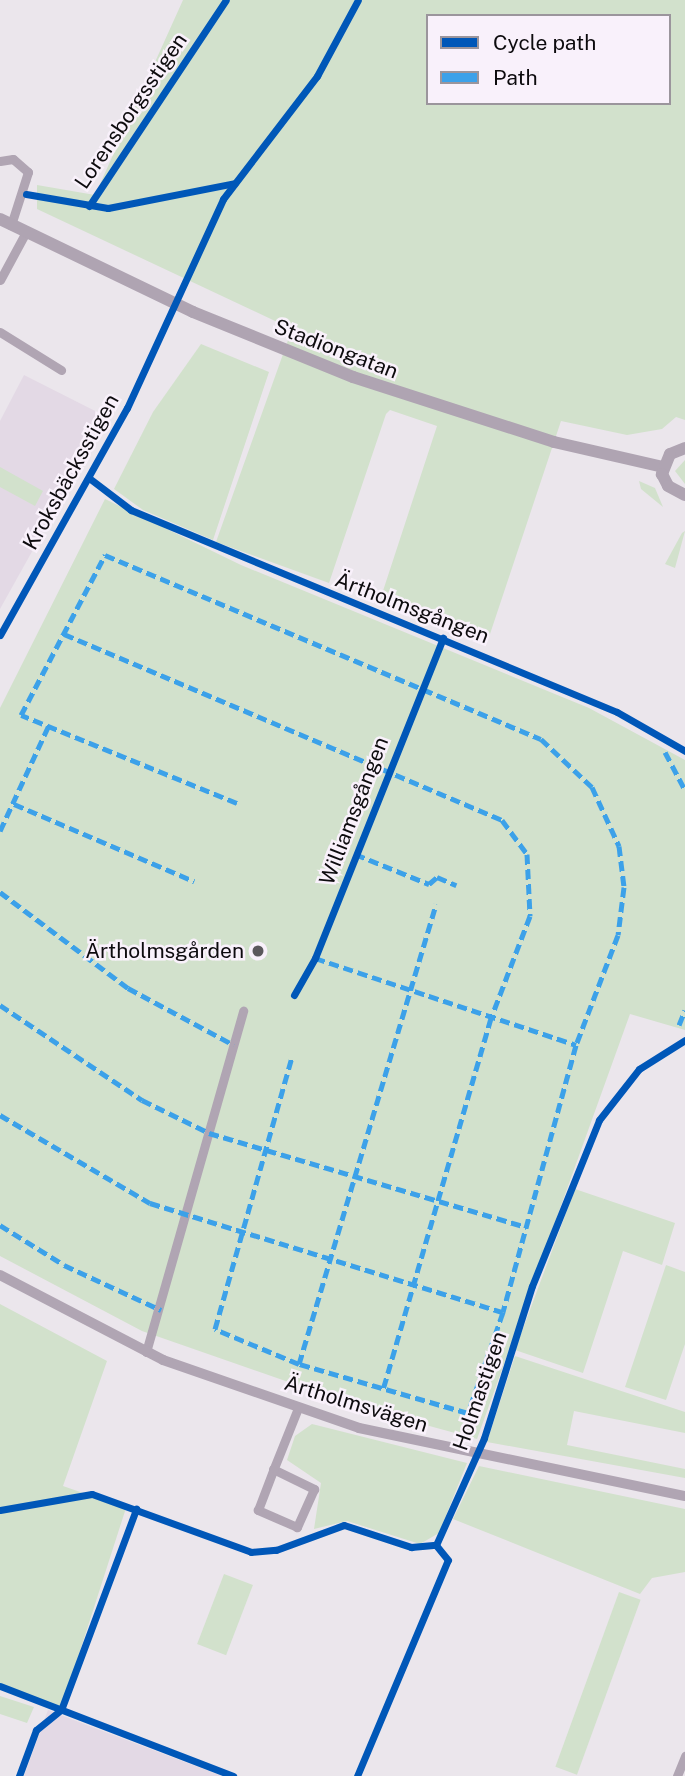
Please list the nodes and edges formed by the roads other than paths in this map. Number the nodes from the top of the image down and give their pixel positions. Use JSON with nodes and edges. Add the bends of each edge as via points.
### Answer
{"nodes":[{"id":1,"x":0,"y":161,"type":"edge"},
{"id":2,"x":6,"y":222,"type":"edge"},
{"id":3,"x":26,"y":232,"type":"junction"},
{"id":4,"x":0,"y":280,"type":"edge"},
{"id":5,"x":0,"y":332,"type":"edge"},
{"id":6,"x":61,"y":370,"type":"dead end"},
{"id":7,"x":685,"y":448,"type":"edge"},
{"id":8,"x":663,"y":467,"type":"junction"},
{"id":9,"x":685,"y":495,"type":"edge"},
{"id":10,"x":243,"y":1011,"type":"dead end"},
{"id":11,"x":0,"y":1275,"type":"edge"},
{"id":12,"x":146,"y":1352,"type":"junction"},
{"id":13,"x":298,"y":1408,"type":"junction"},
{"id":14,"x":273,"y":1469,"type":"junction"},
{"id":15,"x":685,"y":1496,"type":"edge"},
{"id":16,"x":685,"y":1756,"type":"edge"},
{"id":17,"x":677,"y":1776,"type":"edge"}],
"edges":[{"from":1,"to":2,"type":"street","name":"Stadiongatan","via":[[22,164],[30,179]]},
{"from":2,"to":3,"type":"main road","name":"Stadiongatan"},
{"from":3,"to":4,"type":"street"},
{"from":3,"to":8,"type":"main road","name":"Stadiongatan","via":[[193,313],[365,381],[554,442]]},
{"from":5,"to":6,"type":"street"},
{"from":7,"to":8,"type":"main road","via":[[670,454]]},
{"from":8,"to":9,"type":"main road","via":[[668,486]]},
{"from":10,"to":12,"type":"street"},
{"from":11,"to":12,"type":"street","name":"Ärtholmsvägen"},
{"from":12,"to":13,"type":"street","name":"Ärtholmsvägen"},
{"from":13,"to":14,"type":"street"},
{"from":13,"to":15,"type":"street","name":"Ärtholmsvägen","via":[[448,1451]]},
{"from":14,"to":14,"type":"street","via":[[259,1514],[297,1527],[314,1489]]},
{"from":16,"to":17,"type":"street"}]}
